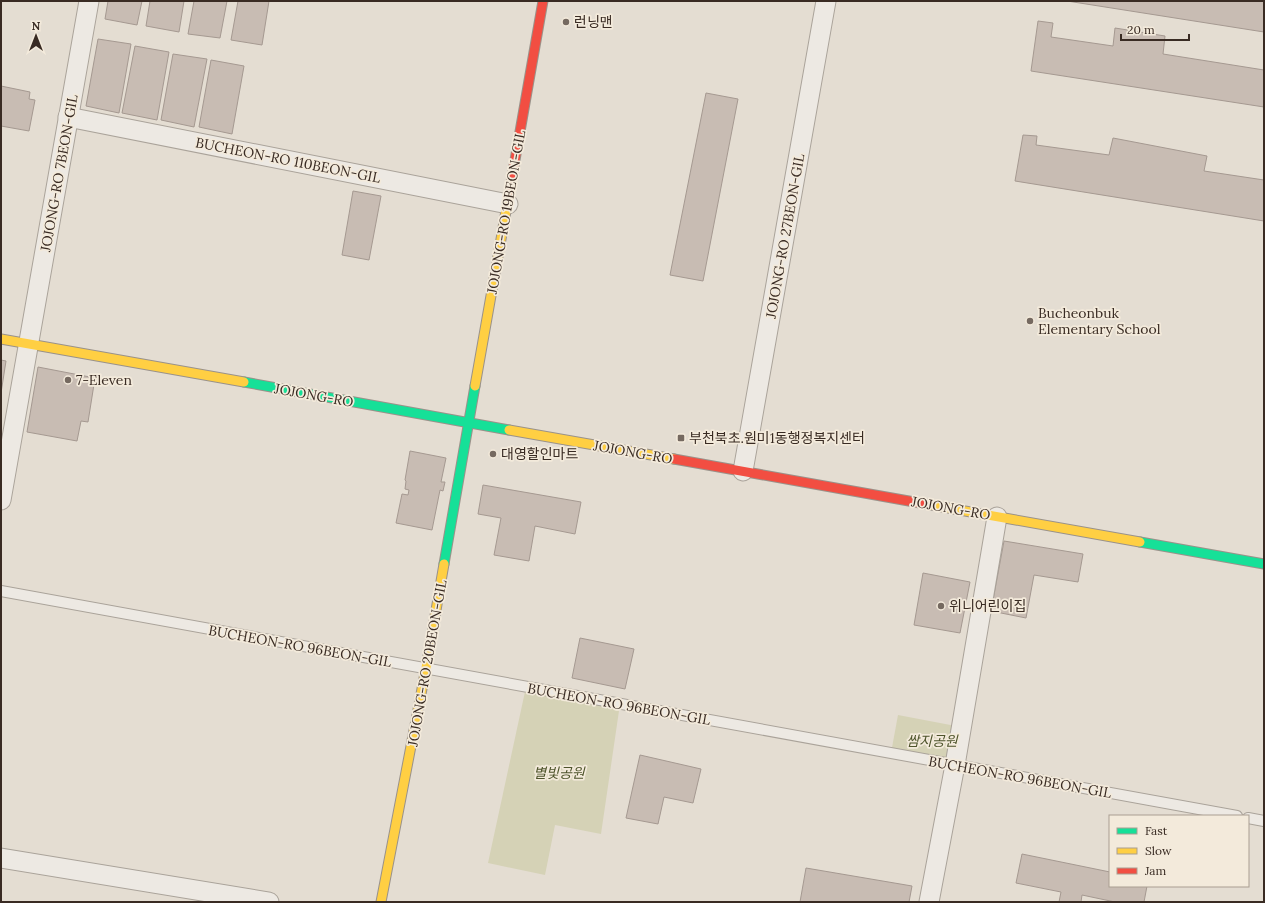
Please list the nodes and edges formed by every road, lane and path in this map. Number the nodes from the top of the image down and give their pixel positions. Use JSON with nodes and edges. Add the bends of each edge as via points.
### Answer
{"nodes":[{"id":1,"x":89,"y":1,"type":"edge"},
{"id":2,"x":826,"y":1,"type":"edge"},
{"id":3,"x":540,"y":2,"type":"edge"},
{"id":4,"x":68,"y":117,"type":"junction"},
{"id":5,"x":508,"y":204,"type":"junction"},
{"id":6,"x":1,"y":339,"type":"edge"},
{"id":7,"x":28,"y":344,"type":"junction"},
{"id":8,"x":470,"y":423,"type":"junction"},
{"id":9,"x":743,"y":471,"type":"junction"},
{"id":10,"x":1,"y":500,"type":"edge"},
{"id":11,"x":997,"y":517,"type":"junction"},
{"id":12,"x":1264,"y":564,"type":"edge"},
{"id":13,"x":1,"y":591,"type":"edge"},
{"id":14,"x":426,"y":668,"type":"junction"},
{"id":15,"x":955,"y":765,"type":"junction"},
{"id":16,"x":1231,"y":815,"type":"edge"},
{"id":17,"x":1249,"y":818,"type":"edge"},
{"id":18,"x":1264,"y":821,"type":"edge"},
{"id":19,"x":1,"y":858,"type":"edge"},
{"id":20,"x":269,"y":902,"type":"edge"},
{"id":21,"x":381,"y":902,"type":"edge"},
{"id":22,"x":929,"y":902,"type":"edge"}],
"edges":[{"from":1,"to":4,"type":"street","name":"JOJONG-RO 7BEON-GIL"},
{"from":2,"to":9,"type":"street","name":"JOJONG-RO 27BEON-GIL"},
{"from":3,"to":5,"type":"street","name":"JOJONG-RO 19BEON-GIL"},
{"from":4,"to":5,"type":"street","name":"BUCHEON-RO 110BEON-GIL"},
{"from":4,"to":7,"type":"street","name":"JOJONG-RO 7BEON-GIL"},
{"from":5,"to":8,"type":"street","name":"JOJONG-RO 19BEON-GIL"},
{"from":6,"to":7,"type":"street","name":"JOJONG-RO"},
{"from":7,"to":8,"type":"street","name":"JOJONG-RO"},
{"from":7,"to":10,"type":"street","name":"JOJONG-RO 7BEON-GIL"},
{"from":8,"to":9,"type":"street","name":"JOJONG-RO"},
{"from":8,"to":14,"type":"street","name":"JOJONG-RO 20BEON-GIL"},
{"from":9,"to":11,"type":"street","name":"JOJONG-RO"},
{"from":11,"to":12,"type":"street","name":"JOJONG-RO"},
{"from":11,"to":15,"type":"street"},
{"from":13,"to":14,"type":"lane","name":"BUCHEON-RO 96BEON-GIL"},
{"from":14,"to":15,"type":"lane","name":"BUCHEON-RO 96BEON-GIL"},
{"from":14,"to":21,"type":"street","name":"JOJONG-RO 20BEON-GIL"},
{"from":15,"to":16,"type":"lane","name":"BUCHEON-RO 96BEON-GIL"},
{"from":15,"to":22,"type":"street"},
{"from":17,"to":18,"type":"lane"},
{"from":19,"to":20,"type":"street"}]}
